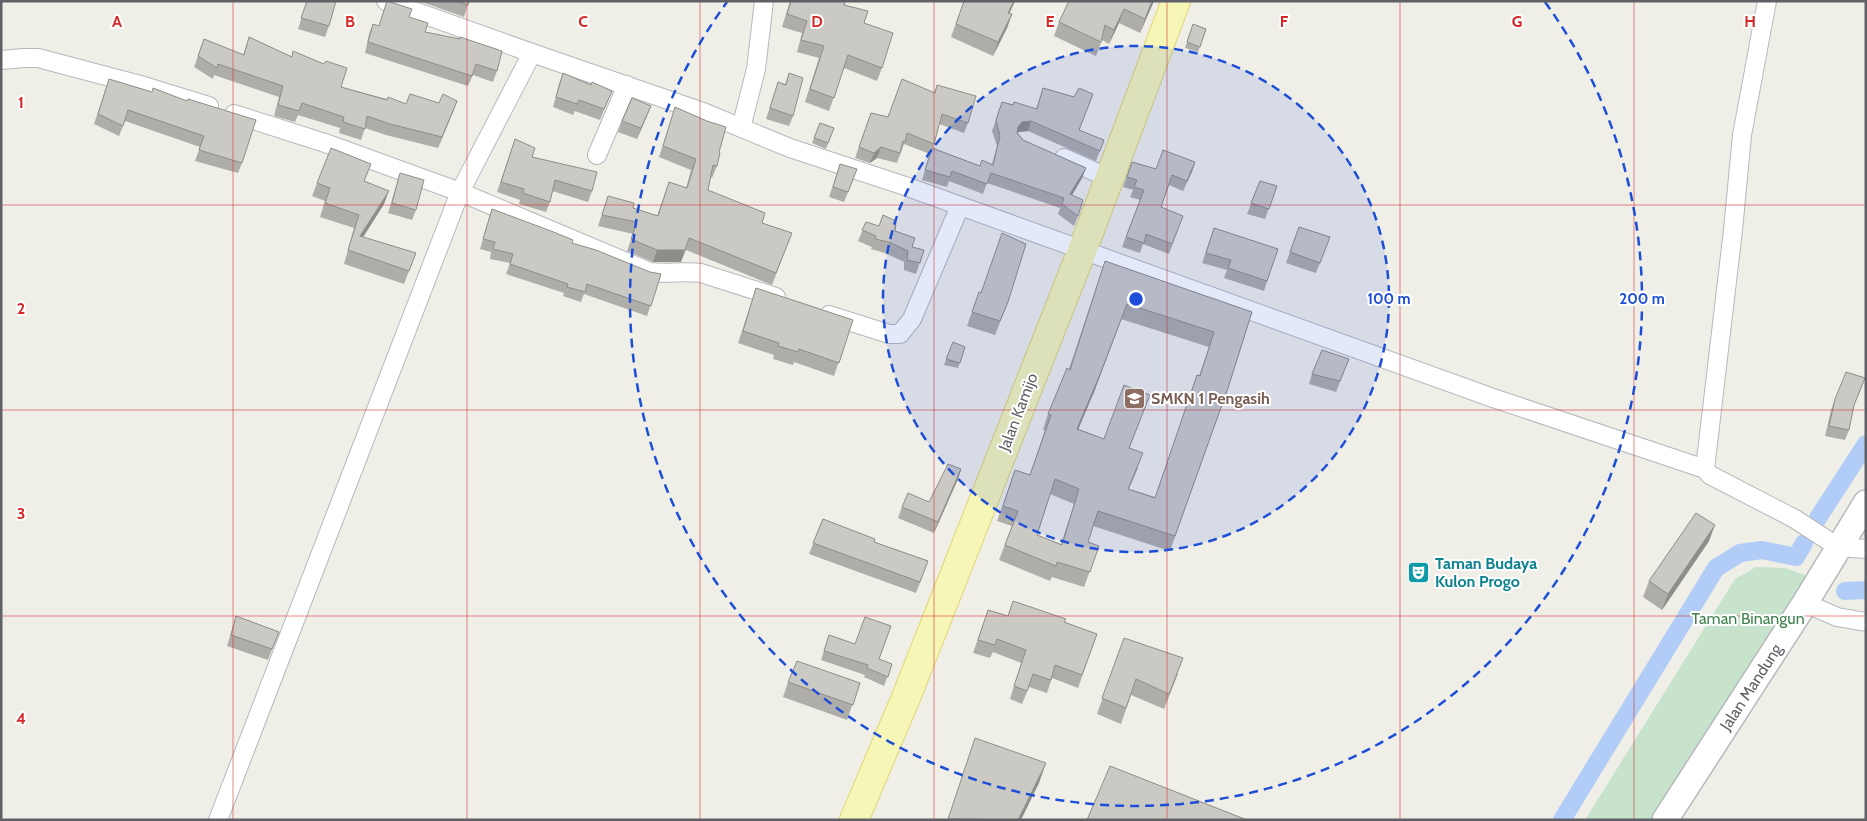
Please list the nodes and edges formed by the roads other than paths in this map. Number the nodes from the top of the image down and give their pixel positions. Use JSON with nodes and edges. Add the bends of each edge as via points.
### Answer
{"nodes":[{"id":1,"x":386,"y":1,"type":"edge"},
{"id":2,"x":764,"y":1,"type":"edge"},
{"id":3,"x":1176,"y":1,"type":"edge"},
{"id":4,"x":1767,"y":1,"type":"edge"},
{"id":5,"x":532,"y":53,"type":"junction"},
{"id":6,"x":1,"y":60,"type":"edge"},
{"id":7,"x":627,"y":85,"type":"junction"},
{"id":8,"x":741,"y":128,"type":"junction"},
{"id":9,"x":1049,"y":152,"type":"edge"},
{"id":10,"x":597,"y":155,"type":"dead end"},
{"id":11,"x":1109,"y":178,"type":"junction"},
{"id":12,"x":460,"y":192,"type":"junction"},
{"id":13,"x":960,"y":206,"type":"junction"},
{"id":14,"x":1082,"y":250,"type":"junction"},
{"id":15,"x":790,"y":302,"type":"edge"},
{"id":16,"x":817,"y":311,"type":"edge"},
{"id":17,"x":1705,"y":469,"type":"junction"},
{"id":18,"x":1866,"y":503,"type":"edge"},
{"id":19,"x":1838,"y":547,"type":"junction"},
{"id":20,"x":1866,"y":549,"type":"edge"},
{"id":21,"x":1806,"y":603,"type":"junction"},
{"id":22,"x":1866,"y":622,"type":"edge"},
{"id":23,"x":218,"y":820,"type":"edge"},
{"id":24,"x":854,"y":820,"type":"edge"},
{"id":25,"x":1665,"y":820,"type":"edge"}],
"edges":[{"from":1,"to":5,"type":"street"},
{"from":2,"to":8,"type":"street","via":[[756,69]]},
{"from":3,"to":11,"type":"main road","name":"Jalan Kamijo"},
{"from":4,"to":17,"type":"street","via":[[1742,135],[1734,230]]},
{"from":5,"to":7,"type":"street"},
{"from":5,"to":12,"type":"street"},
{"from":6,"to":12,"type":"street","via":[[38,58],[144,86],[325,143]]},
{"from":7,"to":8,"type":"street"},
{"from":7,"to":10,"type":"street"},
{"from":8,"to":13,"type":"street"},
{"from":9,"to":11,"type":"street"},
{"from":11,"to":14,"type":"main road","name":"Jalan Kamijo"},
{"from":12,"to":15,"type":"street","via":[[650,272],[701,273]]},
{"from":12,"to":23,"type":"street"},
{"from":13,"to":14,"type":"street"},
{"from":13,"to":16,"type":"street","via":[[912,319],[900,334],[889,334]]},
{"from":14,"to":17,"type":"street","via":[[1493,398]]},
{"from":14,"to":24,"type":"main road","name":"Jalan Kamijo","via":[[907,695]]},
{"from":17,"to":19,"type":"street","via":[[1710,476],[1795,519]]},
{"from":18,"to":19,"type":"main road","name":"Jalan Mandung"},
{"from":19,"to":20,"type":"street"},
{"from":19,"to":21,"type":"main road","name":"Jalan Mandung"},
{"from":21,"to":22,"type":"street","via":[[1837,617]]},
{"from":21,"to":25,"type":"main road","name":"Jalan Mandung"}]}
